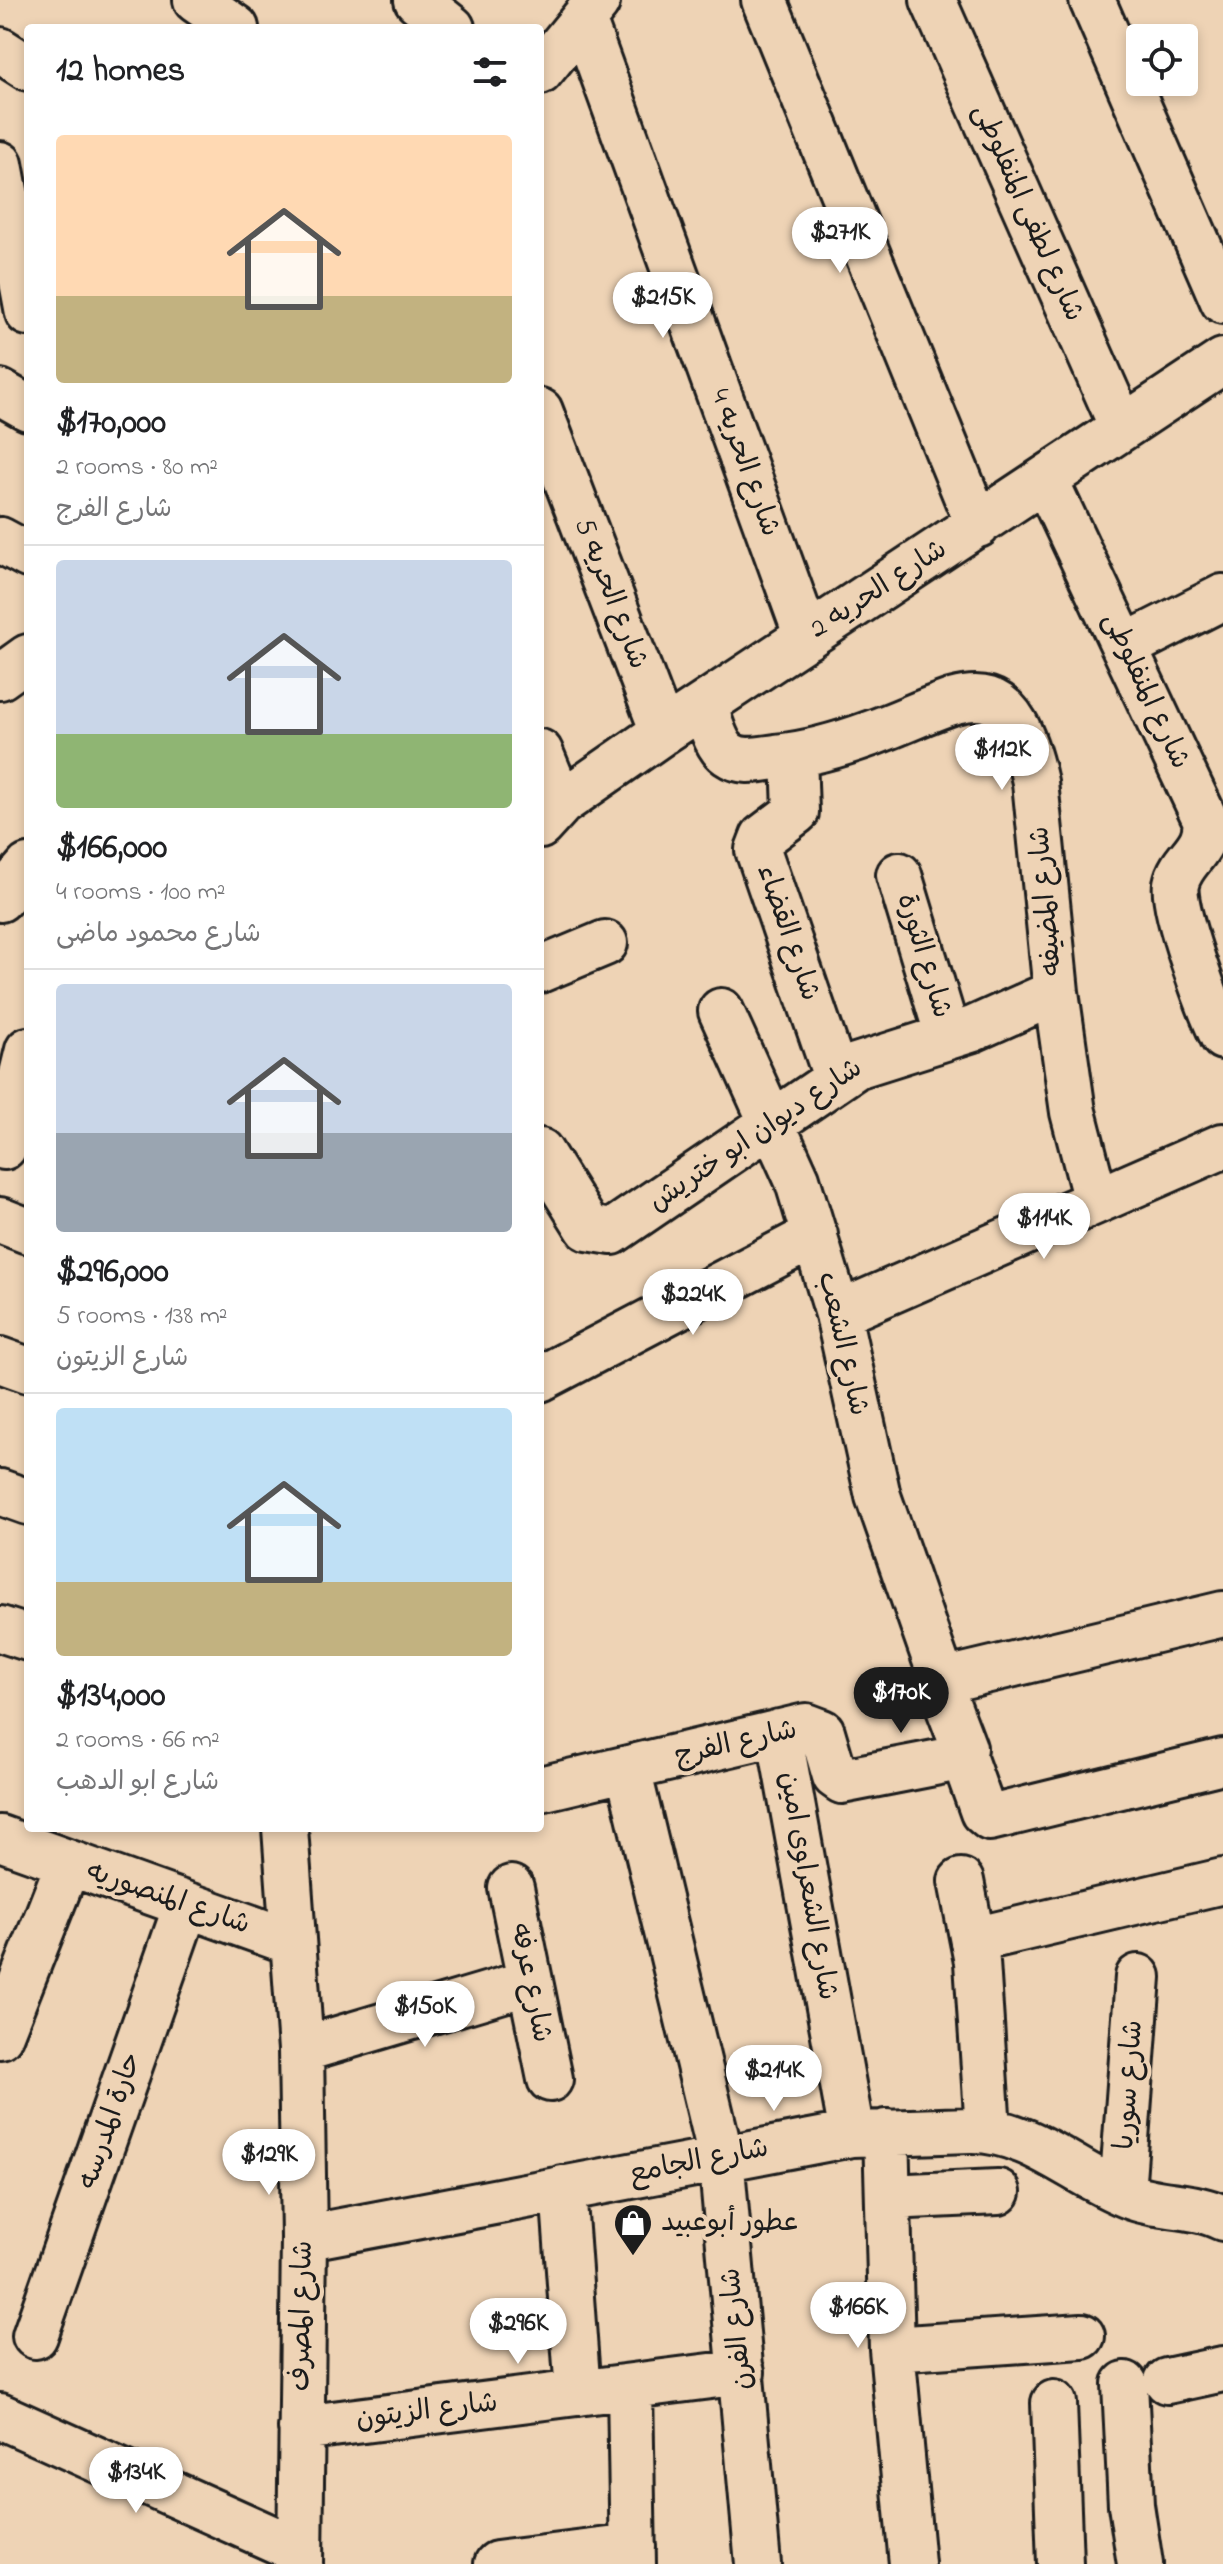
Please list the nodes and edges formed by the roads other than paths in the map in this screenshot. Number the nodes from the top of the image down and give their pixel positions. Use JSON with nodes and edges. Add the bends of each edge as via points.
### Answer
{"nodes":[{"id":1,"x":196,"y":0,"type":"edge"},
{"id":2,"x":417,"y":0,"type":"edge"},
{"id":3,"x":764,"y":0,"type":"edge"},
{"id":4,"x":933,"y":0,"type":"edge"},
{"id":5,"x":1092,"y":0,"type":"edge"},
{"id":6,"x":590,"y":10,"type":"edge"},
{"id":7,"x":230,"y":24,"type":"edge"},
{"id":8,"x":447,"y":24,"type":"edge"},
{"id":9,"x":0,"y":50,"type":"edge"},
{"id":10,"x":24,"y":65,"type":"edge"},
{"id":11,"x":544,"y":67,"type":"edge"},
{"id":12,"x":0,"y":164,"type":"edge"},
{"id":13,"x":24,"y":292,"type":"edge"},
{"id":14,"x":1223,"y":301,"type":"edge"},
{"id":15,"x":1220,"y":373,"type":"edge"},
{"id":16,"x":0,"y":392,"type":"edge"},
{"id":17,"x":24,"y":406,"type":"edge"},
{"id":18,"x":544,"y":421,"type":"edge"},
{"id":19,"x":1122,"y":427,"type":"junction"},
{"id":20,"x":1046,"y":481,"type":"junction"},
{"id":21,"x":978,"y":525,"type":"junction"},
{"id":22,"x":0,"y":540,"type":"edge"},
{"id":23,"x":24,"y":553,"type":"edge"},
{"id":24,"x":1223,"y":597,"type":"edge"},
{"id":25,"x":807,"y":637,"type":"junction"},
{"id":26,"x":1124,"y":647,"type":"junction"},
{"id":27,"x":24,"y":660,"type":"edge"},
{"id":28,"x":0,"y":677,"type":"edge"},
{"id":29,"x":704,"y":705,"type":"junction"},
{"id":30,"x":663,"y":732,"type":"junction"},
{"id":31,"x":794,"y":755,"type":"junction"},
{"id":32,"x":544,"y":775,"type":"edge"},
{"id":33,"x":551,"y":814,"type":"edge"},
{"id":34,"x":1212,"y":841,"type":"edge"},
{"id":35,"x":24,"y":872,"type":"edge"},
{"id":36,"x":899,"y":875,"type":"dead end"},
{"id":37,"x":0,"y":899,"type":"edge"},
{"id":38,"x":605,"y":943,"type":"dead end"},
{"id":39,"x":544,"y":968,"type":"edge"},
{"id":40,"x":1056,"y":992,"type":"junction"},
{"id":41,"x":721,"y":1011,"type":"dead end"},
{"id":42,"x":0,"y":1028,"type":"edge"},
{"id":43,"x":24,"y":1031,"type":"edge"},
{"id":44,"x":948,"y":1037,"type":"junction"},
{"id":45,"x":1223,"y":1037,"type":"edge"},
{"id":46,"x":24,"y":1066,"type":"edge"},
{"id":47,"x":836,"y":1077,"type":"junction"},
{"id":48,"x":775,"y":1124,"type":"junction"},
{"id":49,"x":1223,"y":1146,"type":"edge"},
{"id":50,"x":4,"y":1147,"type":"dead end"},
{"id":51,"x":544,"y":1157,"type":"edge"},
{"id":52,"x":1096,"y":1201,"type":"junction"},
{"id":53,"x":0,"y":1220,"type":"edge"},
{"id":54,"x":24,"y":1229,"type":"edge"},
{"id":55,"x":815,"y":1235,"type":"junction"},
{"id":56,"x":838,"y":1314,"type":"junction"},
{"id":57,"x":0,"y":1360,"type":"edge"},
{"id":58,"x":24,"y":1369,"type":"edge"},
{"id":59,"x":544,"y":1377,"type":"edge"},
{"id":60,"x":0,"y":1492,"type":"edge"},
{"id":61,"x":24,"y":1501,"type":"edge"},
{"id":62,"x":1223,"y":1614,"type":"edge"},
{"id":63,"x":0,"y":1629,"type":"edge"},
{"id":64,"x":24,"y":1637,"type":"edge"},
{"id":65,"x":944,"y":1685,"type":"junction"},
{"id":66,"x":779,"y":1732,"type":"junction"},
{"id":67,"x":963,"y":1756,"type":"junction"},
{"id":68,"x":1223,"y":1761,"type":"edge"},
{"id":69,"x":628,"y":1769,"type":"junction"},
{"id":70,"x":544,"y":1788,"type":"edge"},
{"id":71,"x":285,"y":1832,"type":"edge"},
{"id":72,"x":0,"y":1838,"type":"edge"},
{"id":73,"x":68,"y":1864,"type":"junction"},
{"id":74,"x":961,"y":1881,"type":"dead end"},
{"id":75,"x":1223,"y":1881,"type":"edge"},
{"id":76,"x":511,"y":1888,"type":"dead end"},
{"id":77,"x":186,"y":1906,"type":"junction"},
{"id":78,"x":974,"y":1940,"type":"junction"},
{"id":79,"x":291,"y":1942,"type":"junction"},
{"id":80,"x":1138,"y":1977,"type":"dead end"},
{"id":81,"x":530,"y":1982,"type":"junction"},
{"id":82,"x":0,"y":2036,"type":"edge"},
{"id":83,"x":301,"y":2050,"type":"junction"},
{"id":84,"x":550,"y":2079,"type":"dead end"},
{"id":85,"x":988,"y":2130,"type":"junction"},
{"id":86,"x":869,"y":2133,"type":"junction"},
{"id":87,"x":721,"y":2157,"type":"junction"},
{"id":88,"x":563,"y":2188,"type":"junction"},
{"id":89,"x":998,"y":2192,"type":"dead end"},
{"id":90,"x":1122,"y":2193,"type":"junction"},
{"id":91,"x":888,"y":2197,"type":"junction"},
{"id":92,"x":1223,"y":2218,"type":"edge"},
{"id":93,"x":304,"y":2238,"type":"junction"},
{"id":94,"x":35,"y":2336,"type":"dead end"},
{"id":95,"x":1082,"y":2336,"type":"dead end"},
{"id":96,"x":892,"y":2349,"type":"junction"},
{"id":97,"x":1223,"y":2369,"type":"edge"},
{"id":98,"x":742,"y":2372,"type":"junction"},
{"id":99,"x":1167,"y":2381,"type":"dead end"},
{"id":100,"x":1125,"y":2384,"type":"dead end"},
{"id":101,"x":630,"y":2387,"type":"junction"},
{"id":102,"x":578,"y":2393,"type":"junction"},
{"id":103,"x":1054,"y":2403,"type":"dead end"},
{"id":104,"x":0,"y":2416,"type":"edge"},
{"id":105,"x":301,"y":2428,"type":"junction"},
{"id":106,"x":633,"y":2555,"type":"edge"},
{"id":107,"x":300,"y":2557,"type":"edge"},
{"id":108,"x":497,"y":2564,"type":"edge"},
{"id":109,"x":758,"y":2564,"type":"edge"},
{"id":110,"x":912,"y":2564,"type":"edge"},
{"id":111,"x":1060,"y":2564,"type":"edge"},
{"id":112,"x":1140,"y":2564,"type":"edge"}],
"edges":[{"from":1,"to":7,"type":"street"},
{"from":2,"to":8,"type":"street"},
{"from":3,"to":21,"type":"street"},
{"from":4,"to":19,"type":"street","name":"شارع لطفى المنفلوطى"},
{"from":5,"to":14,"type":"street"},
{"from":6,"to":11,"type":"street"},
{"from":6,"to":25,"type":"street","name":"شارع الحريه 4"},
{"from":9,"to":10,"type":"street"},
{"from":12,"to":13,"type":"street"},
{"from":15,"to":19,"type":"street","name":"شارع الحريه 2"},
{"from":16,"to":17,"type":"street"},
{"from":18,"to":30,"type":"street","name":"شارع الحريه 5"},
{"from":19,"to":20,"type":"street","name":"شارع الحريه 2"},
{"from":20,"to":21,"type":"street","name":"شارع الحريه 2"},
{"from":20,"to":26,"type":"street","name":"شارع المنفلوطى"},
{"from":21,"to":25,"type":"street","name":"شارع الحريه 2"},
{"from":22,"to":23,"type":"street"},
{"from":24,"to":26,"type":"street"},
{"from":25,"to":29,"type":"street","name":"شارع الحريه 2"},
{"from":26,"to":34,"type":"street","name":"شارع المنفلوطى"},
{"from":27,"to":28,"type":"street"},
{"from":29,"to":30,"type":"street","name":"شارع الحريه 2"},
{"from":29,"to":31,"type":"street","name":"شارع المضيفه","via":[[727,753],[743,760]]},
{"from":30,"to":33,"type":"street","name":"شارع الحريه 2"},
{"from":31,"to":40,"type":"street","name":"شارع المضيفه","via":[[871,733],[957,698],[972,697],[1002,708],[1027,748],[1035,782]]},
{"from":31,"to":47,"type":"street","name":"شارع القضاء","via":[[796,812],[763,837],[758,850]]},
{"from":32,"to":33,"type":"street"},
{"from":34,"to":45,"type":"street","name":"شارع المنفلوطى","via":[[1180,874],[1175,894]]},
{"from":35,"to":37,"type":"street"},
{"from":36,"to":44,"type":"street","name":"شارع الثورة"},
{"from":38,"to":39,"type":"street"},
{"from":40,"to":44,"type":"street","name":"شارع ديوان ابو ختريش"},
{"from":40,"to":52,"type":"street","name":"شارع المضيفه","via":[[1073,1112]]},
{"from":41,"to":48,"type":"street","name":"شارع الشعب"},
{"from":42,"to":43,"type":"street"},
{"from":44,"to":47,"type":"street","name":"شارع ديوان ابو ختريش","via":[[875,1058]]},
{"from":46,"to":50,"type":"street"},
{"from":47,"to":48,"type":"street","name":"شارع ديوان ابو ختريش"},
{"from":48,"to":51,"type":"street","name":"شارع ديوان ابو ختريش","via":[[612,1232],[588,1228]]},
{"from":48,"to":55,"type":"street","name":"شارع الشعب"},
{"from":49,"to":52,"type":"street"},
{"from":52,"to":56,"type":"street"},
{"from":53,"to":54,"type":"street"},
{"from":55,"to":56,"type":"street","name":"شارع الشعب"},
{"from":55,"to":59,"type":"street"},
{"from":56,"to":65,"type":"street","name":"شارع الشعب","via":[[878,1496]]},
{"from":57,"to":58,"type":"street"},
{"from":60,"to":61,"type":"street"},
{"from":62,"to":65,"type":"street","via":[[951,1679]]},
{"from":63,"to":64,"type":"street"},
{"from":65,"to":67,"type":"street"},
{"from":66,"to":67,"type":"street","name":"شارع الفرج","via":[[806,1726],[822,1732],[835,1776],[842,1781]]},
{"from":66,"to":69,"type":"street","name":"شارع الفرج"},
{"from":66,"to":86,"type":"street","name":"شارع الشعراوى امين"},
{"from":67,"to":68,"type":"street","via":[[983,1812],[990,1818]]},
{"from":69,"to":70,"type":"street","name":"شارع الفرج"},
{"from":69,"to":87,"type":"street","name":"شارع الفرن"},
{"from":71,"to":79,"type":"street","name":"شارع المصرف"},
{"from":72,"to":73,"type":"street","name":"شارع المنصوريه"},
{"from":73,"to":77,"type":"street","name":"شارع المنصوريه"},
{"from":73,"to":82,"type":"street"},
{"from":74,"to":78,"type":"street"},
{"from":75,"to":78,"type":"street"},
{"from":76,"to":81,"type":"street","name":"شارع عرفه"},
{"from":77,"to":79,"type":"street","name":"شارع المنصوريه"},
{"from":77,"to":94,"type":"street","name":"حارة المدرسه"},
{"from":78,"to":85,"type":"street"},
{"from":79,"to":83,"type":"street","name":"شارع المصرف"},
{"from":80,"to":90,"type":"street","name":"شارع سوريا"},
{"from":81,"to":83,"type":"street"},
{"from":81,"to":84,"type":"street","name":"شارع عرفه"},
{"from":83,"to":93,"type":"street","name":"شارع المصرف"},
{"from":85,"to":86,"type":"street","name":"شارع الجامع"},
{"from":85,"to":90,"type":"street","name":"شارع الجامع","via":[[1020,2137]]},
{"from":86,"to":87,"type":"street","name":"شارع الجامع"},
{"from":86,"to":91,"type":"street","name":"شارع الشعراوى امين"},
{"from":87,"to":88,"type":"street","name":"شارع الجامع"},
{"from":87,"to":98,"type":"street","name":"شارع الفرن"},
{"from":88,"to":93,"type":"street","name":"شارع الجامع"},
{"from":88,"to":102,"type":"street"},
{"from":89,"to":91,"type":"street"},
{"from":90,"to":92,"type":"street","name":"شارع الجامع"},
{"from":91,"to":96,"type":"street","name":"شارع الشعراوى امين"},
{"from":93,"to":105,"type":"street","name":"شارع المصرف"},
{"from":95,"to":96,"type":"street"},
{"from":96,"to":110,"type":"street","name":"شارع الشعراوى امين"},
{"from":97,"to":99,"type":"street"},
{"from":98,"to":101,"type":"street","name":"شارع الزيتون"},
{"from":98,"to":109,"type":"street","name":"شارع الفرن"},
{"from":100,"to":112,"type":"street","via":[[1131,2505]]},
{"from":101,"to":102,"type":"street","name":"شارع الزيتون"},
{"from":101,"to":106,"type":"street"},
{"from":102,"to":105,"type":"street","name":"شارع الزيتون"},
{"from":103,"to":111,"type":"street"},
{"from":104,"to":107,"type":"street"},
{"from":105,"to":107,"type":"street","name":"شارع المصرف"},
{"from":106,"to":108,"type":"street"}]}
